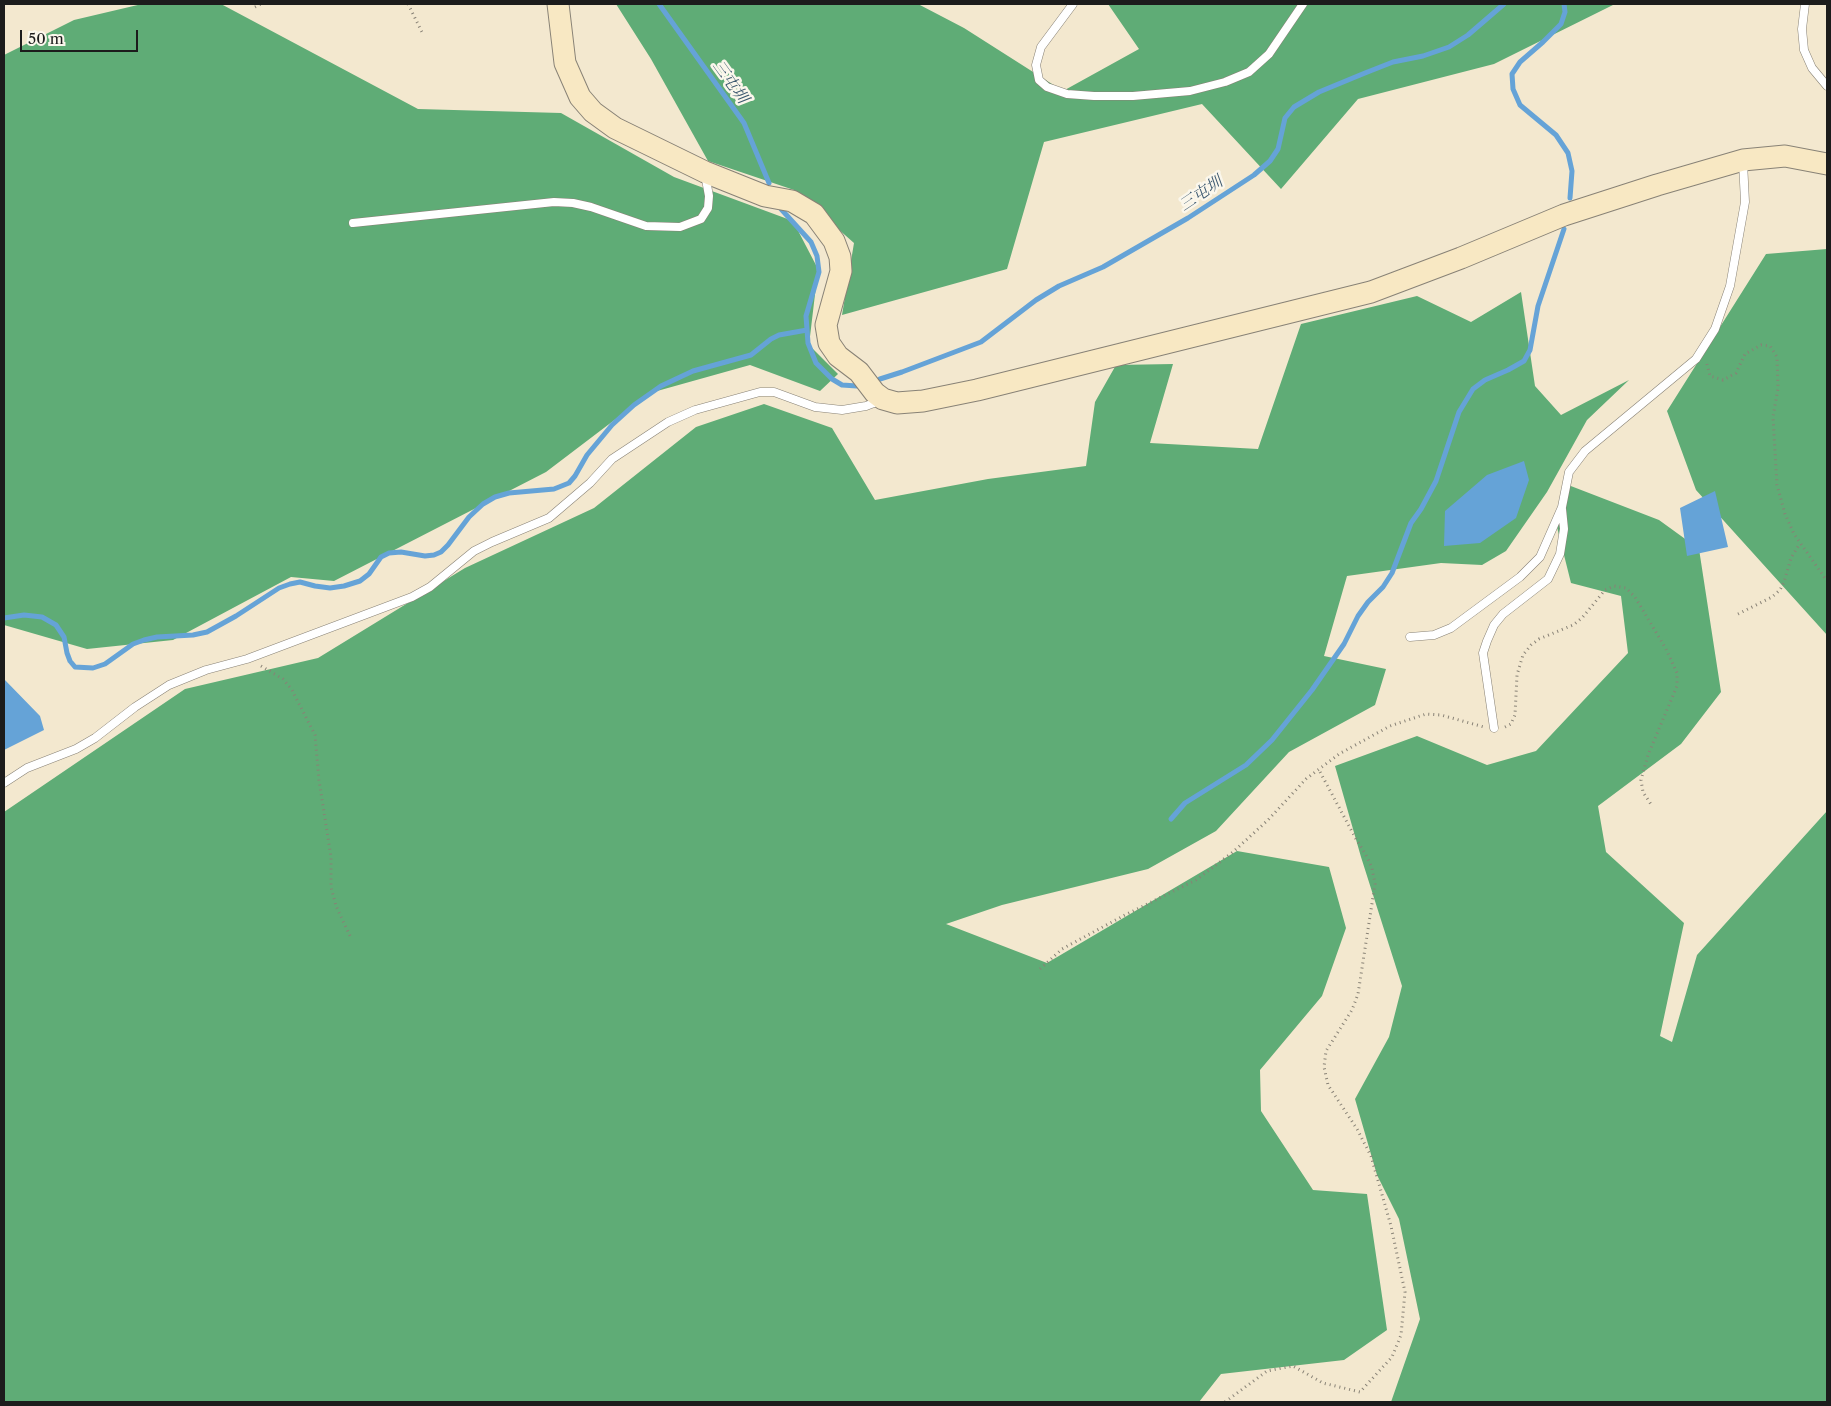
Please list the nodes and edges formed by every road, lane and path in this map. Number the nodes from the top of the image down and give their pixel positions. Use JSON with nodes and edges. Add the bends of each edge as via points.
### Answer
{"nodes":[{"id":1,"x":261,"y":4,"type":"edge"},
{"id":2,"x":408,"y":4,"type":"edge"},
{"id":3,"x":558,"y":4,"type":"edge"},
{"id":4,"x":1073,"y":4,"type":"edge"},
{"id":5,"x":1303,"y":4,"type":"edge"},
{"id":6,"x":1805,"y":4,"type":"edge"},
{"id":7,"x":255,"y":7,"type":"dead end"},
{"id":8,"x":422,"y":32,"type":"dead end"},
{"id":9,"x":1827,"y":86,"type":"edge"},
{"id":10,"x":1743,"y":160,"type":"junction"},
{"id":11,"x":1827,"y":164,"type":"edge"},
{"id":12,"x":704,"y":172,"type":"junction"},
{"id":13,"x":353,"y":223,"type":"dead end"},
{"id":14,"x":1715,"y":329,"type":"junction"},
{"id":15,"x":883,"y":399,"type":"junction"},
{"id":16,"x":1562,"y":507,"type":"junction"},
{"id":17,"x":1800,"y":542,"type":"junction"},
{"id":18,"x":1827,"y":581,"type":"edge"},
{"id":19,"x":1738,"y":614,"type":"dead end"},
{"id":20,"x":1410,"y":637,"type":"dead end"},
{"id":21,"x":247,"y":659,"type":"junction"},
{"id":22,"x":1494,"y":728,"type":"junction"},
{"id":23,"x":1319,"y":770,"type":"junction"},
{"id":24,"x":4,"y":783,"type":"edge"},
{"id":25,"x":1652,"y":806,"type":"dead end"},
{"id":26,"x":351,"y":938,"type":"dead end"},
{"id":27,"x":1040,"y":969,"type":"dead end"},
{"id":28,"x":1225,"y":1402,"type":"edge"}],
"edges":[{"from":1,"to":7,"type":"path"},
{"from":2,"to":8,"type":"path"},
{"from":3,"to":12,"type":"street","via":[[565,63],[580,97],[593,112],[615,128]]},
{"from":4,"to":5,"type":"lane","via":[[1041,47],[1036,65],[1038,80],[1047,88],[1060,92],[1094,96],[1190,91],[1249,72],[1269,54]]},
{"from":6,"to":9,"type":"lane","via":[[1804,50],[1812,68]]},
{"from":10,"to":11,"type":"street","via":[[1785,156]]},
{"from":10,"to":14,"type":"lane","via":[[1745,202],[1740,236],[1730,286]]},
{"from":10,"to":15,"type":"street","via":[[1564,215],[1371,292],[977,390],[923,401],[897,403]]},
{"from":12,"to":13,"type":"lane","via":[[708,208],[701,219],[680,228],[646,226],[591,207],[554,202]]},
{"from":12,"to":15,"type":"street","via":[[765,196],[792,201],[814,214],[834,241],[840,257],[841,271],[826,325],[829,343],[838,356],[859,372]]},
{"from":14,"to":16,"type":"lane","via":[[1696,359],[1585,450],[1569,472]]},
{"from":14,"to":17,"type":"path","via":[[1706,364],[1710,376],[1724,380],[1736,373],[1745,354],[1760,345],[1770,346],[1777,357],[1778,388],[1773,417],[1777,485],[1785,514]]},
{"from":15,"to":21,"type":"lane","via":[[842,410],[815,407],[774,392],[760,392],[695,410],[668,422],[612,459],[549,518],[474,551],[412,598]]},
{"from":16,"to":20,"type":"lane","via":[[1540,557],[1520,577],[1451,628],[1434,635]]},
{"from":16,"to":22,"type":"lane","via":[[1564,529],[1560,554],[1548,579],[1494,625],[1483,653]]},
{"from":17,"to":18,"type":"path"},
{"from":17,"to":19,"type":"path","via":[[1780,590]]},
{"from":21,"to":24,"type":"lane","via":[[206,670],[169,685],[76,749],[27,768]]},
{"from":21,"to":26,"type":"path","via":[[283,679],[315,735],[331,857],[331,887]]},
{"from":22,"to":23,"type":"path","via":[[1426,714],[1390,726],[1339,754]]},
{"from":22,"to":25,"type":"path","via":[[1511,724],[1515,715],[1517,675],[1523,655],[1531,645],[1577,621],[1605,590],[1614,586],[1626,588],[1635,597],[1677,673],[1677,686],[1641,780],[1643,792]]},
{"from":23,"to":27,"type":"path","via":[[1233,852],[1196,880],[1062,949]]},
{"from":23,"to":28,"type":"path","via":[[1366,855],[1375,884],[1358,994],[1352,1010],[1326,1051],[1324,1067],[1328,1085],[1371,1156],[1405,1292],[1401,1335],[1392,1357],[1360,1392],[1323,1383],[1293,1366],[1267,1371]]}]}
